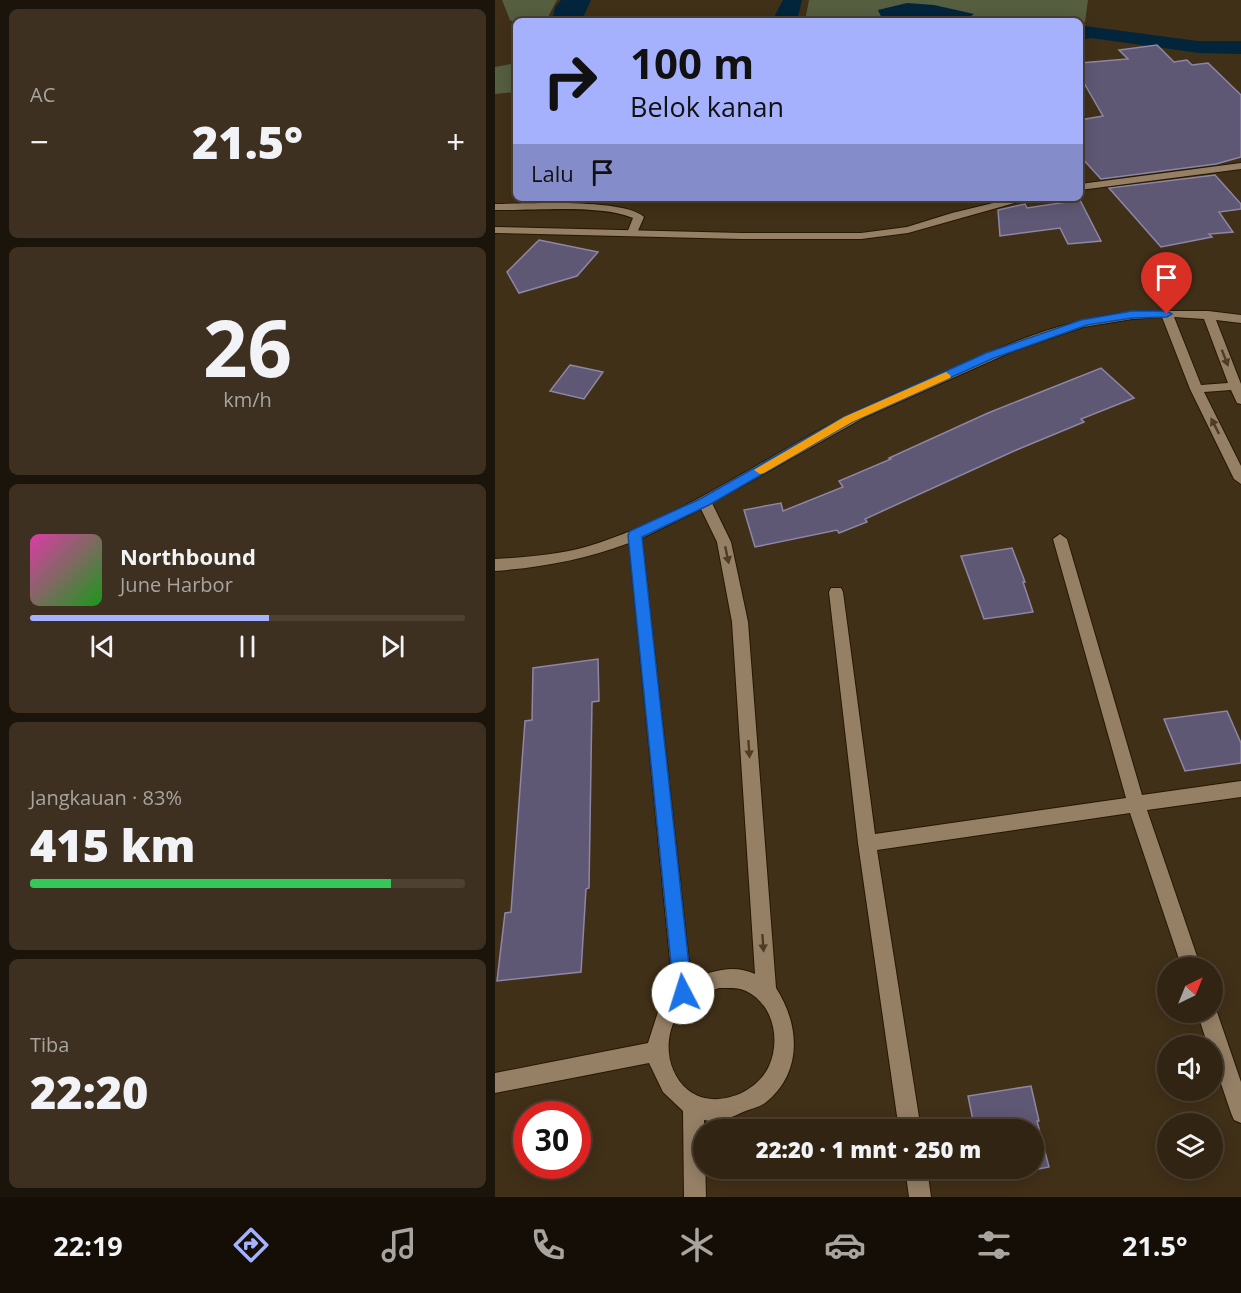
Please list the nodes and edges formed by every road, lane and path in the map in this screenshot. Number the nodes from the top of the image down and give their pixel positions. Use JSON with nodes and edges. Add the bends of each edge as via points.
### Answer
{"nodes":[{"id":1,"x":1241,"y":166,"type":"edge"},
{"id":2,"x":1083,"y":187,"type":"edge"},
{"id":3,"x":1014,"y":201,"type":"edge"},
{"id":4,"x":495,"y":207,"type":"edge"},
{"id":5,"x":495,"y":230,"type":"edge"},
{"id":6,"x":632,"y":233,"type":"junction"},
{"id":7,"x":1167,"y":314,"type":"junction"},
{"id":8,"x":1208,"y":315,"type":"junction"},
{"id":9,"x":1241,"y":319,"type":"edge"},
{"id":10,"x":1236,"y":386,"type":"junction"},
{"id":11,"x":1196,"y":389,"type":"junction"},
{"id":12,"x":1241,"y":400,"type":"edge"},
{"id":13,"x":1241,"y":478,"type":"edge"},
{"id":14,"x":705,"y":502,"type":"junction"},
{"id":15,"x":635,"y":535,"type":"junction"},
{"id":16,"x":1060,"y":539,"type":"dead end"},
{"id":17,"x":495,"y":565,"type":"edge"},
{"id":18,"x":836,"y":592,"type":"dead end"},
{"id":19,"x":1241,"y":789,"type":"edge"},
{"id":20,"x":1136,"y":804,"type":"junction"},
{"id":21,"x":867,"y":843,"type":"junction"},
{"id":22,"x":1188,"y":957,"type":"edge"},
{"id":23,"x":767,"y":991,"type":"junction"},
{"id":24,"x":683,"y":993,"type":"junction"},
{"id":25,"x":1211,"y":1023,"type":"edge"},
{"id":26,"x":658,"y":1051,"type":"junction"},
{"id":27,"x":495,"y":1083,"type":"edge"},
{"id":28,"x":693,"y":1106,"type":"junction"},
{"id":29,"x":1241,"y":1113,"type":"edge"},
{"id":30,"x":908,"y":1119,"type":"edge"},
{"id":31,"x":918,"y":1179,"type":"edge"},
{"id":32,"x":695,"y":1197,"type":"edge"},
{"id":33,"x":920,"y":1197,"type":"edge"}],
"edges":[{"from":1,"to":2,"type":"street"},
{"from":3,"to":6,"type":"street","via":[[908,230],[861,236]]},
{"from":4,"to":6,"type":"street","via":[[629,212],[639,217]]},
{"from":5,"to":6,"type":"street"},
{"from":7,"to":8,"type":"street"},
{"from":7,"to":11,"type":"street"},
{"from":7,"to":14,"type":"street","via":[[1085,322],[990,356],[848,420]]},
{"from":8,"to":9,"type":"street"},
{"from":8,"to":10,"type":"street","one_way":true},
{"from":10,"to":11,"type":"street"},
{"from":10,"to":12,"type":"street"},
{"from":13,"to":11,"type":"street","one_way":true},
{"from":14,"to":15,"type":"street"},
{"from":14,"to":23,"type":"street","one_way":true,"via":[[724,542],[740,622]]},
{"from":15,"to":17,"type":"street","via":[[570,558]]},
{"from":15,"to":24,"type":"street"},
{"from":16,"to":20,"type":"street"},
{"from":18,"to":21,"type":"street"},
{"from":19,"to":20,"type":"street"},
{"from":20,"to":21,"type":"street"},
{"from":20,"to":22,"type":"street"},
{"from":21,"to":30,"type":"street"},
{"from":23,"to":24,"type":"street","via":[[743,980],[716,978]]},
{"from":23,"to":28,"type":"street","via":[[779,1008],[786,1030],[785,1053],[776,1076],[759,1095],[738,1107],[715,1112]]},
{"from":24,"to":26,"type":"street","via":[[664,1019]]},
{"from":25,"to":29,"type":"street"},
{"from":26,"to":27,"type":"street"},
{"from":26,"to":28,"type":"street","via":[[667,1084]]},
{"from":28,"to":32,"type":"street"},
{"from":31,"to":33,"type":"street"}]}
